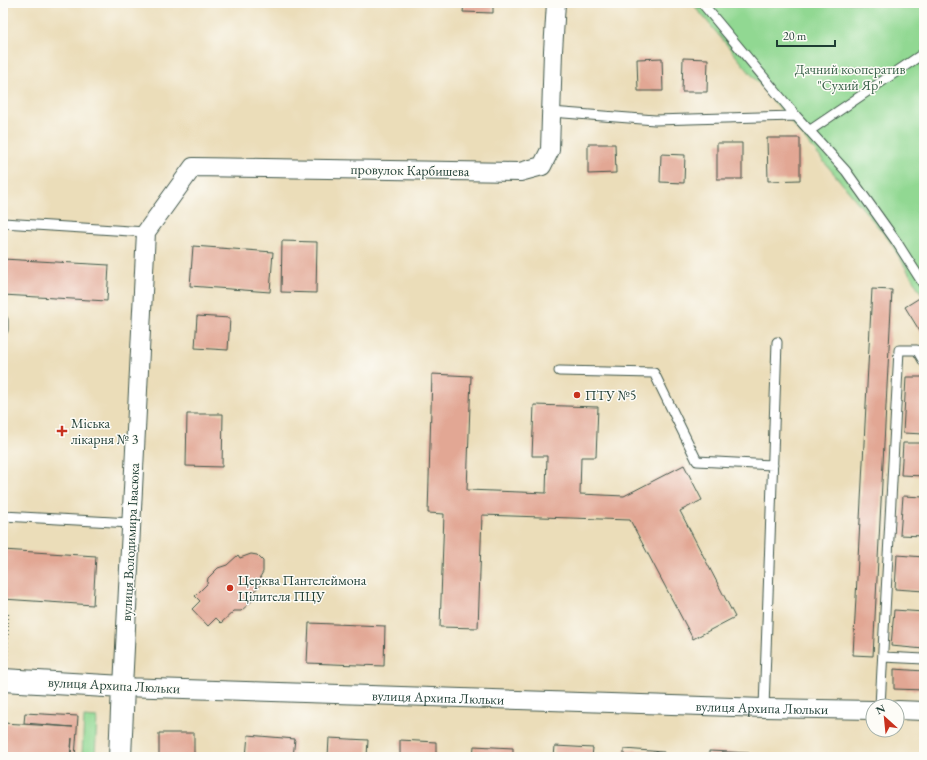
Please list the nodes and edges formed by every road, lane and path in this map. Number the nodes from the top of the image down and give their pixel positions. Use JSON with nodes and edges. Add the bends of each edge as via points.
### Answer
{"nodes":[{"id":1,"x":556,"y":3,"type":"edge"},
{"id":2,"x":702,"y":3,"type":"edge"},
{"id":3,"x":924,"y":53,"type":"edge"},
{"id":4,"x":551,"y":112,"type":"junction"},
{"id":5,"x":796,"y":116,"type":"junction"},
{"id":6,"x":809,"y":131,"type":"junction"},
{"id":7,"x":3,"y":223,"type":"edge"},
{"id":8,"x":146,"y":232,"type":"junction"},
{"id":9,"x":924,"y":285,"type":"edge"},
{"id":10,"x":3,"y":320,"type":"edge"},
{"id":11,"x":3,"y":330,"type":"edge"},
{"id":12,"x":777,"y":342,"type":"dead end"},
{"id":13,"x":924,"y":362,"type":"edge"},
{"id":14,"x":559,"y":371,"type":"dead end"},
{"id":15,"x":773,"y":465,"type":"junction"},
{"id":16,"x":3,"y":516,"type":"edge"},
{"id":17,"x":131,"y":523,"type":"junction"},
{"id":18,"x":8,"y":611,"type":"dead end"},
{"id":19,"x":883,"y":657,"type":"junction"},
{"id":20,"x":924,"y":659,"type":"edge"},
{"id":21,"x":4,"y":680,"type":"edge"},
{"id":22,"x":123,"y":687,"type":"junction"},
{"id":23,"x":880,"y":698,"type":"edge"},
{"id":24,"x":764,"y":708,"type":"junction"},
{"id":25,"x":865,"y":710,"type":"edge"},
{"id":26,"x":905,"y":710,"type":"edge"},
{"id":27,"x":924,"y":711,"type":"edge"},
{"id":28,"x":120,"y":757,"type":"edge"}],
"edges":[{"from":1,"to":4,"type":"street","name":"провулок Карбишева"},
{"from":2,"to":5,"type":"lane"},
{"from":3,"to":6,"type":"lane"},
{"from":4,"to":5,"type":"lane","via":[[656,120]]},
{"from":4,"to":8,"type":"street","name":"провулок Карбишева","via":[[550,150],[542,166],[520,172],[193,167]]},
{"from":5,"to":6,"type":"lane"},
{"from":6,"to":9,"type":"lane","via":[[846,172]]},
{"from":7,"to":8,"type":"lane"},
{"from":8,"to":17,"type":"street","name":"вулиця Володимира Івасюка"},
{"from":10,"to":11,"type":"lane"},
{"from":12,"to":15,"type":"lane"},
{"from":13,"to":19,"type":"lane","via":[[917,350],[899,350]]},
{"from":14,"to":15,"type":"lane","via":[[654,373],[697,461]]},
{"from":15,"to":24,"type":"lane"},
{"from":16,"to":17,"type":"lane"},
{"from":17,"to":22,"type":"street","name":"вулиця Володимира Івасюка"},
{"from":18,"to":21,"type":"path"},
{"from":19,"to":20,"type":"lane"},
{"from":19,"to":23,"type":"lane"},
{"from":21,"to":22,"type":"street","name":"вулиця Архипа Люльки"},
{"from":22,"to":24,"type":"street","name":"вулиця Архипа Люльки"},
{"from":22,"to":28,"type":"street","name":"вулиця Володимира Івасюка"},
{"from":24,"to":25,"type":"street","name":"вулиця Архипа Люльки"},
{"from":26,"to":27,"type":"street"}]}
